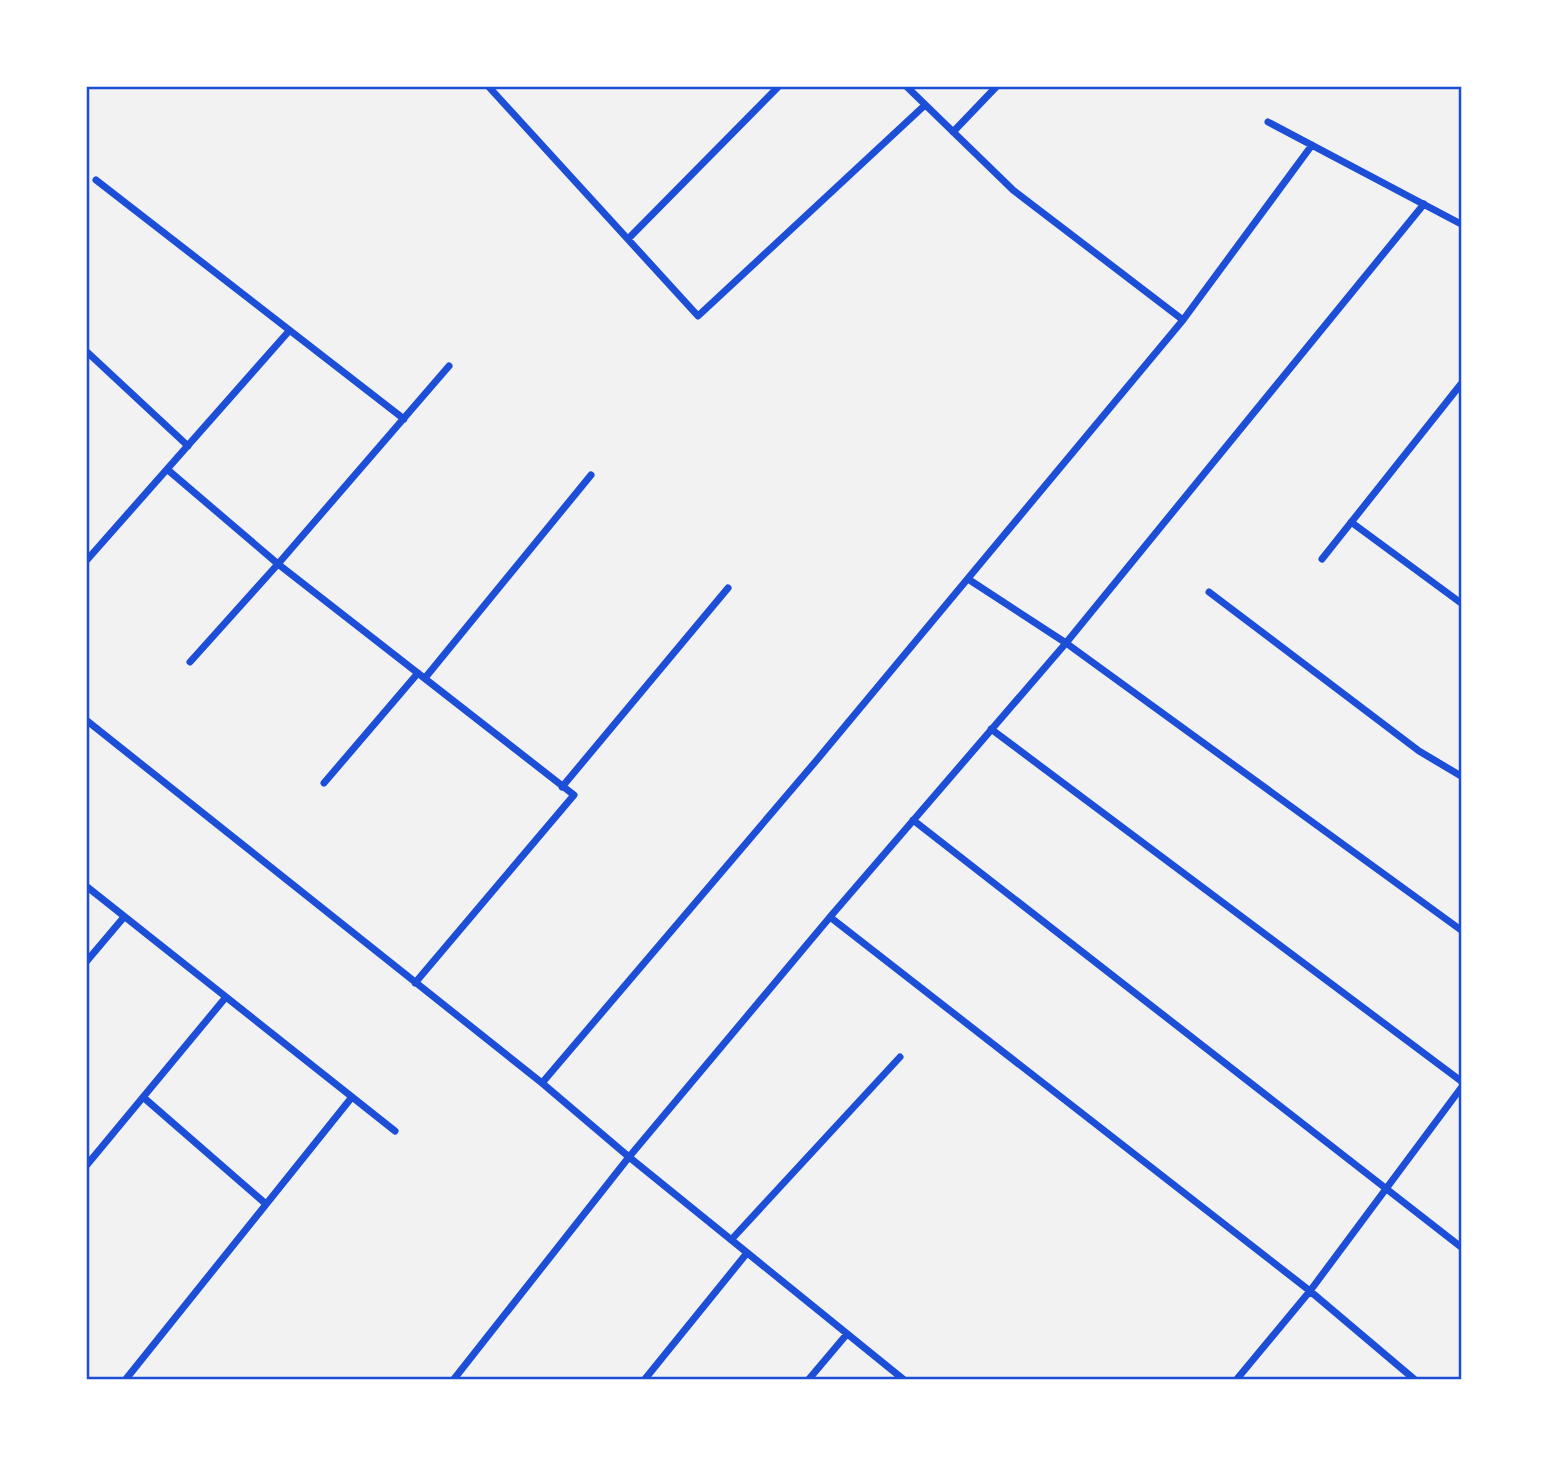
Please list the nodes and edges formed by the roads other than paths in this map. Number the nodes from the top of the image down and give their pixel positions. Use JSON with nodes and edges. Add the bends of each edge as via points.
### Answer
{"nodes":[{"id":1,"x":488,"y":86,"type":"edge"},
{"id":2,"x":779,"y":86,"type":"edge"},
{"id":3,"x":906,"y":86,"type":"edge"},
{"id":4,"x":998,"y":86,"type":"edge"},
{"id":5,"x":925,"y":105,"type":"junction"},
{"id":6,"x":1268,"y":122,"type":"dead end"},
{"id":7,"x":953,"y":132,"type":"junction"},
{"id":8,"x":1312,"y":145,"type":"junction"},
{"id":9,"x":96,"y":180,"type":"dead end"},
{"id":10,"x":1424,"y":204,"type":"junction"},
{"id":11,"x":1461,"y":224,"type":"edge"},
{"id":12,"x":628,"y":239,"type":"junction"},
{"id":13,"x":1183,"y":320,"type":"junction"},
{"id":14,"x":289,"y":331,"type":"junction"},
{"id":15,"x":86,"y":351,"type":"edge"},
{"id":16,"x":450,"y":366,"type":"dead end"},
{"id":17,"x":1461,"y":384,"type":"edge"},
{"id":18,"x":404,"y":419,"type":"junction"},
{"id":19,"x":188,"y":446,"type":"junction"},
{"id":20,"x":168,"y":470,"type":"junction"},
{"id":21,"x":591,"y":475,"type":"dead end"},
{"id":22,"x":1351,"y":522,"type":"junction"},
{"id":23,"x":1322,"y":559,"type":"dead end"},
{"id":24,"x":86,"y":561,"type":"edge"},
{"id":25,"x":278,"y":564,"type":"junction"},
{"id":26,"x":968,"y":579,"type":"junction"},
{"id":27,"x":728,"y":588,"type":"dead end"},
{"id":28,"x":1209,"y":592,"type":"dead end"},
{"id":29,"x":1461,"y":603,"type":"edge"},
{"id":30,"x":1066,"y":643,"type":"junction"},
{"id":31,"x":190,"y":662,"type":"dead end"},
{"id":32,"x":422,"y":676,"type":"junction"},
{"id":33,"x":86,"y":720,"type":"edge"},
{"id":34,"x":991,"y":729,"type":"junction"},
{"id":35,"x":1461,"y":776,"type":"edge"},
{"id":36,"x":324,"y":783,"type":"dead end"},
{"id":37,"x":562,"y":787,"type":"junction"},
{"id":38,"x":913,"y":820,"type":"junction"},
{"id":39,"x":86,"y":886,"type":"edge"},
{"id":40,"x":124,"y":917,"type":"junction"},
{"id":41,"x":830,"y":917,"type":"junction"},
{"id":42,"x":1461,"y":930,"type":"edge"},
{"id":43,"x":86,"y":962,"type":"edge"},
{"id":44,"x":415,"y":983,"type":"junction"},
{"id":45,"x":226,"y":998,"type":"junction"},
{"id":46,"x":900,"y":1057,"type":"dead end"},
{"id":47,"x":1461,"y":1081,"type":"edge"},
{"id":48,"x":542,"y":1083,"type":"junction"},
{"id":49,"x":1461,"y":1088,"type":"edge"},
{"id":50,"x":144,"y":1097,"type":"junction"},
{"id":51,"x":352,"y":1097,"type":"junction"},
{"id":52,"x":395,"y":1131,"type":"dead end"},
{"id":53,"x":629,"y":1157,"type":"junction"},
{"id":54,"x":86,"y":1166,"type":"edge"},
{"id":55,"x":1386,"y":1187,"type":"junction"},
{"id":56,"x":266,"y":1204,"type":"junction"},
{"id":57,"x":731,"y":1240,"type":"junction"},
{"id":58,"x":1461,"y":1247,"type":"edge"},
{"id":59,"x":747,"y":1253,"type":"junction"},
{"id":60,"x":1310,"y":1291,"type":"junction"},
{"id":61,"x":847,"y":1334,"type":"junction"},
{"id":62,"x":126,"y":1379,"type":"edge"},
{"id":63,"x":454,"y":1379,"type":"edge"},
{"id":64,"x":645,"y":1379,"type":"edge"},
{"id":65,"x":810,"y":1379,"type":"edge"},
{"id":66,"x":904,"y":1379,"type":"edge"},
{"id":67,"x":1237,"y":1379,"type":"edge"},
{"id":68,"x":1413,"y":1379,"type":"edge"}],
"edges":[{"from":1,"to":12,"type":"street"},
{"from":2,"to":12,"type":"street"},
{"from":3,"to":5,"type":"street"},
{"from":4,"to":7,"type":"street"},
{"from":5,"to":7,"type":"street"},
{"from":5,"to":12,"type":"street","via":[[698,316]]},
{"from":6,"to":8,"type":"street"},
{"from":7,"to":13,"type":"street","via":[[1013,190]]},
{"from":8,"to":10,"type":"street"},
{"from":8,"to":13,"type":"street"},
{"from":9,"to":14,"type":"street"},
{"from":10,"to":11,"type":"street"},
{"from":10,"to":30,"type":"street"},
{"from":13,"to":26,"type":"street"},
{"from":14,"to":18,"type":"street"},
{"from":14,"to":19,"type":"street"},
{"from":15,"to":19,"type":"street"},
{"from":16,"to":18,"type":"street"},
{"from":17,"to":22,"type":"street"},
{"from":18,"to":25,"type":"street"},
{"from":19,"to":20,"type":"street"},
{"from":20,"to":24,"type":"street"},
{"from":20,"to":25,"type":"street"},
{"from":21,"to":32,"type":"street"},
{"from":22,"to":23,"type":"street"},
{"from":22,"to":29,"type":"street"},
{"from":25,"to":31,"type":"street"},
{"from":25,"to":32,"type":"street"},
{"from":26,"to":30,"type":"street"},
{"from":26,"to":48,"type":"street"},
{"from":27,"to":37,"type":"street"},
{"from":28,"to":35,"type":"street","via":[[1419,751]]},
{"from":30,"to":34,"type":"street"},
{"from":30,"to":42,"type":"street"},
{"from":32,"to":36,"type":"street"},
{"from":32,"to":37,"type":"street"},
{"from":33,"to":44,"type":"street"},
{"from":34,"to":38,"type":"street"},
{"from":34,"to":47,"type":"street"},
{"from":37,"to":44,"type":"street","via":[[574,795]]},
{"from":38,"to":41,"type":"street"},
{"from":38,"to":55,"type":"street"},
{"from":39,"to":40,"type":"street"},
{"from":40,"to":43,"type":"street"},
{"from":40,"to":45,"type":"street"},
{"from":41,"to":53,"type":"street"},
{"from":41,"to":60,"type":"street"},
{"from":44,"to":48,"type":"street"},
{"from":45,"to":50,"type":"street"},
{"from":45,"to":51,"type":"street"},
{"from":46,"to":57,"type":"street"},
{"from":48,"to":53,"type":"street"},
{"from":49,"to":55,"type":"street"},
{"from":50,"to":54,"type":"street"},
{"from":50,"to":56,"type":"street"},
{"from":51,"to":52,"type":"street"},
{"from":51,"to":56,"type":"street"},
{"from":53,"to":57,"type":"street"},
{"from":53,"to":63,"type":"street"},
{"from":55,"to":58,"type":"street"},
{"from":55,"to":60,"type":"street"},
{"from":56,"to":62,"type":"street"},
{"from":57,"to":59,"type":"street"},
{"from":59,"to":61,"type":"street"},
{"from":59,"to":64,"type":"street"},
{"from":60,"to":67,"type":"street"},
{"from":60,"to":68,"type":"street"},
{"from":61,"to":65,"type":"street"},
{"from":61,"to":66,"type":"street"}]}
